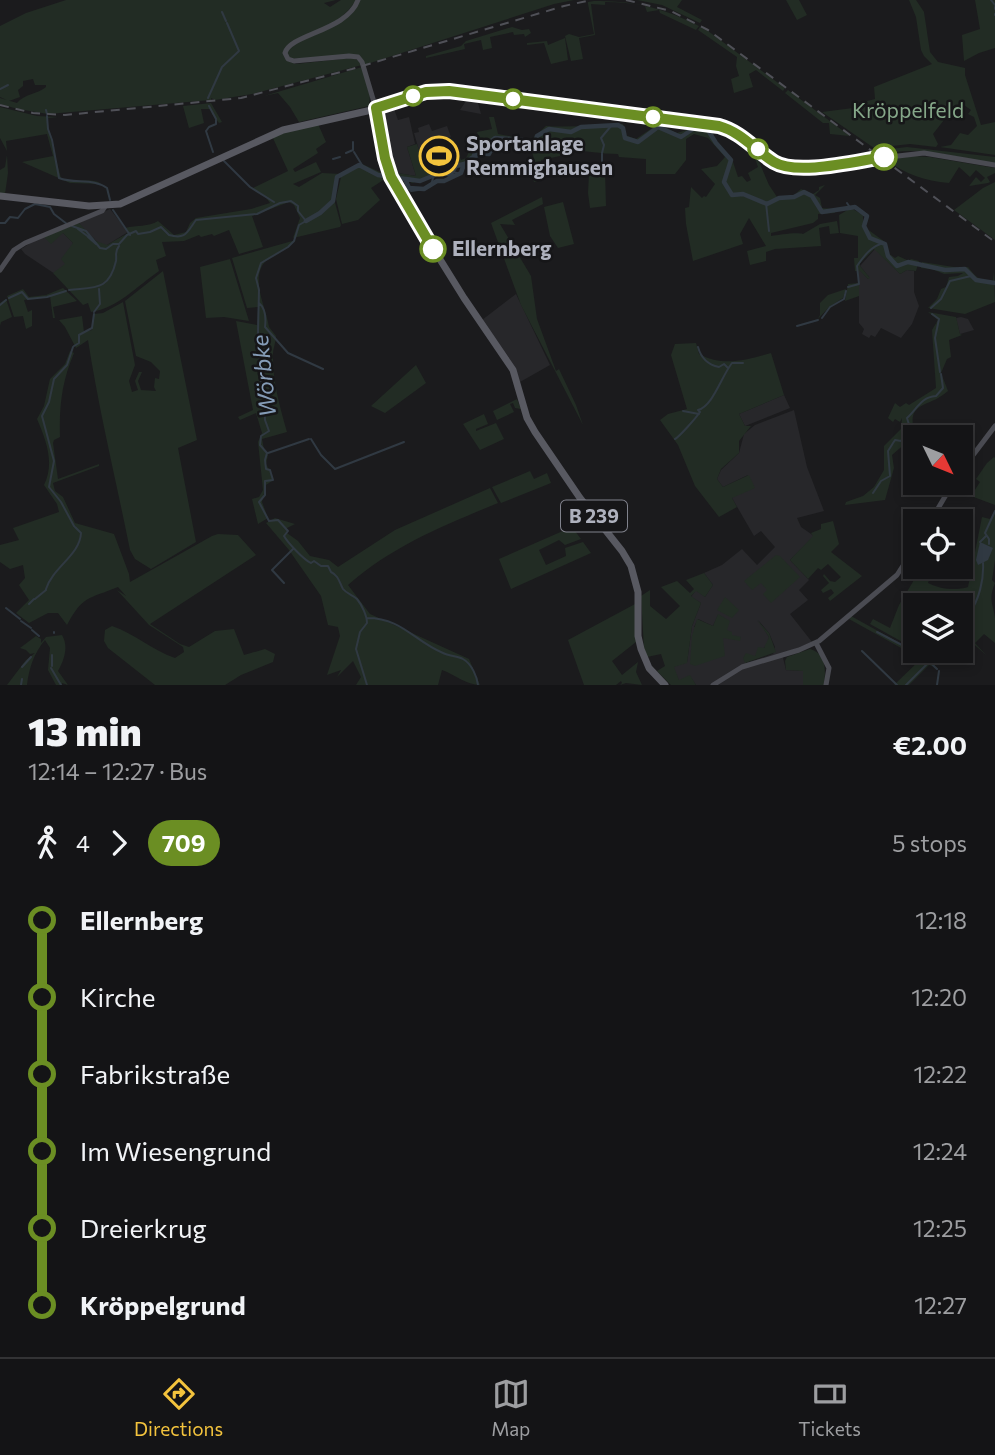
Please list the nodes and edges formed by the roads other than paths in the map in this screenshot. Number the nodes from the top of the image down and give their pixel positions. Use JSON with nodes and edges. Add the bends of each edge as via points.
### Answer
{"nodes":[{"id":1,"x":358,"y":0,"type":"edge"},
{"id":2,"x":375,"y":113,"type":"junction"},
{"id":3,"x":995,"y":165,"type":"edge"},
{"id":4,"x":0,"y":196,"type":"edge"},
{"id":5,"x":106,"y":205,"type":"junction"},
{"id":6,"x":0,"y":270,"type":"edge"},
{"id":7,"x":995,"y":426,"type":"edge"},
{"id":8,"x":973,"y":455,"type":"edge"},
{"id":9,"x":903,"y":566,"type":"edge"},
{"id":10,"x":816,"y":643,"type":"junction"},
{"id":11,"x":665,"y":685,"type":"edge"},
{"id":12,"x":713,"y":685,"type":"edge"},
{"id":13,"x":827,"y":685,"type":"edge"}],
"edges":[{"from":1,"to":2,"type":"main road","via":[[347,15],[289,44],[285,53],[294,61],[358,57]]},
{"from":2,"to":3,"type":"main road","via":[[424,92],[442,90],[724,127],[794,169],[924,153]]},
{"from":2,"to":5,"type":"main road","via":[[288,128],[192,173]]},
{"from":2,"to":11,"type":"main road","number":"B 239","via":[[390,175],[513,370],[533,429],[627,558],[638,592],[641,649],[649,668]]},
{"from":4,"to":5,"type":"main road"},
{"from":5,"to":6,"type":"main road","via":[[103,211],[16,249]]},
{"from":7,"to":8,"type":"main road"},
{"from":9,"to":10,"type":"main road"},
{"from":10,"to":12,"type":"main road","via":[[747,665]]},
{"from":10,"to":13,"type":"main road","via":[[829,668]]}]}
